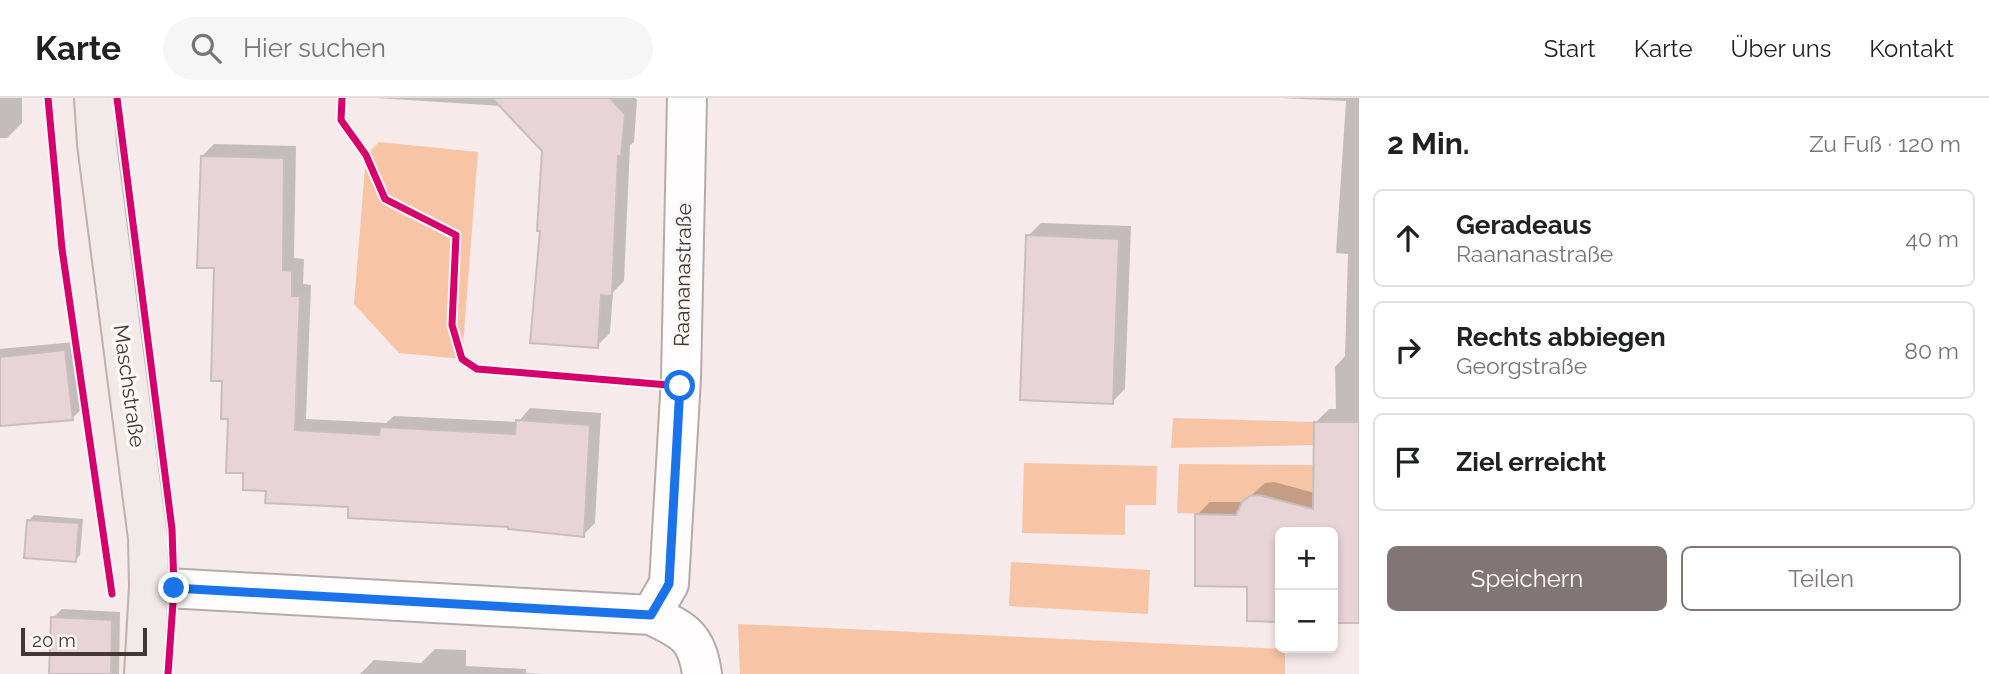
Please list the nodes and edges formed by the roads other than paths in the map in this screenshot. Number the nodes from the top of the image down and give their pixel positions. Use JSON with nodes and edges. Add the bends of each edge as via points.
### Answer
{"nodes":[{"id":1,"x":94,"y":98,"type":"edge"},
{"id":2,"x":687,"y":98,"type":"edge"},
{"id":3,"x":149,"y":587,"type":"junction"},
{"id":4,"x":651,"y":615,"type":"junction"},
{"id":5,"x":145,"y":674,"type":"edge"},
{"id":6,"x":702,"y":674,"type":"edge"}],
"edges":[{"from":1,"to":3,"type":"main road","name":"Maschstraße","via":[[143,493]]},
{"from":2,"to":4,"type":"street","name":"Raananastraße","via":[[681,378],[669,584]]},
{"from":3,"to":4,"type":"street"},
{"from":3,"to":5,"type":"main road","name":"Maschstraße"},
{"from":4,"to":6,"type":"street","via":[[685,632],[700,658]]}]}
